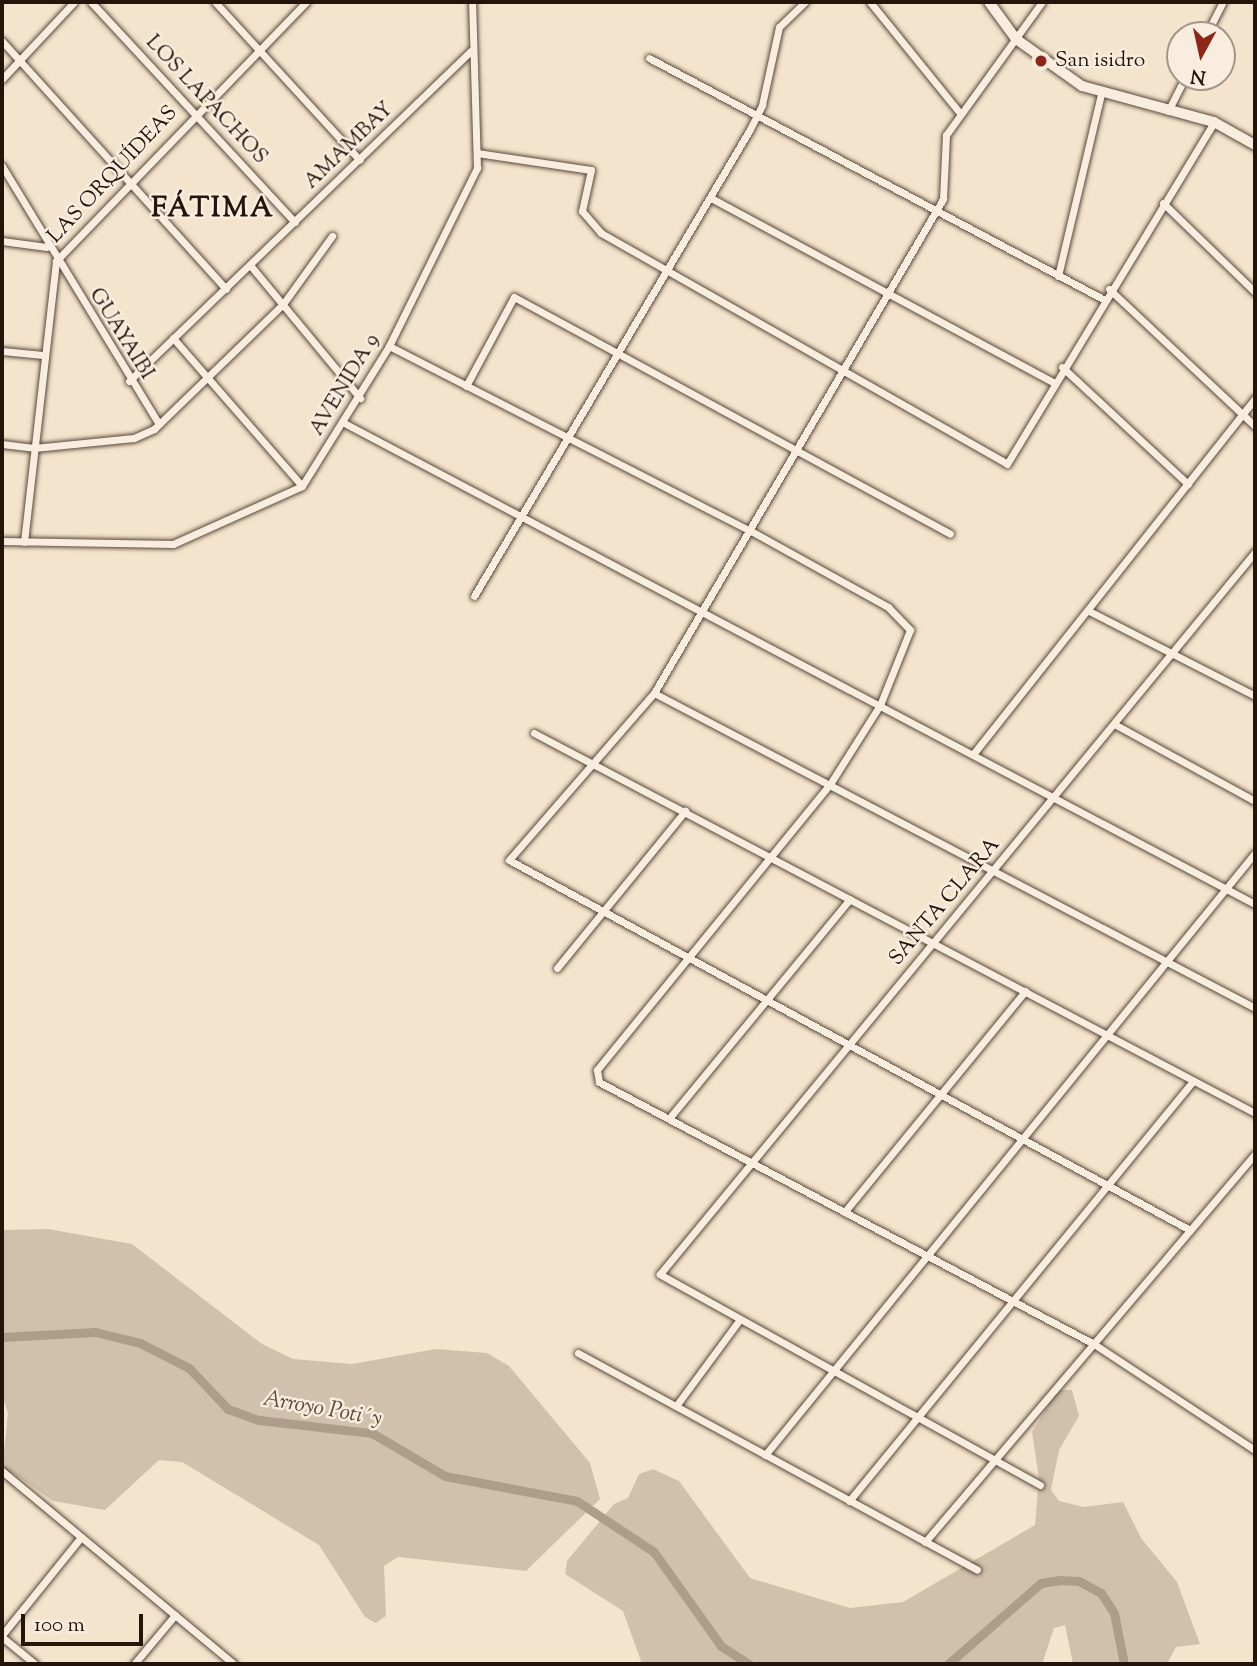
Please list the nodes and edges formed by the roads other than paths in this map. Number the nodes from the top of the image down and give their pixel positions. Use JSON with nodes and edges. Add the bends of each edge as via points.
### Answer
{"nodes":[{"id":1,"x":74,"y":2,"type":"edge"},
{"id":2,"x":90,"y":2,"type":"edge"},
{"id":3,"x":215,"y":2,"type":"edge"},
{"id":4,"x":306,"y":2,"type":"edge"},
{"id":5,"x":472,"y":2,"type":"edge"},
{"id":6,"x":805,"y":2,"type":"edge"},
{"id":7,"x":870,"y":2,"type":"edge"},
{"id":8,"x":989,"y":2,"type":"edge"},
{"id":9,"x":1042,"y":2,"type":"edge"},
{"id":10,"x":1223,"y":2,"type":"edge"},
{"id":11,"x":1213,"y":21,"type":"edge"},
{"id":12,"x":1016,"y":39,"type":"junction"},
{"id":13,"x":2,"y":41,"type":"edge"},
{"id":14,"x":257,"y":48,"type":"junction"},
{"id":15,"x":471,"y":51,"type":"junction"},
{"id":16,"x":649,"y":58,"type":"dead end"},
{"id":17,"x":19,"y":59,"type":"junction"},
{"id":18,"x":2,"y":79,"type":"edge"},
{"id":19,"x":1178,"y":91,"type":"edge"},
{"id":20,"x":1101,"y":94,"type":"junction"},
{"id":21,"x":1168,"y":111,"type":"junction"},
{"id":22,"x":194,"y":113,"type":"junction"},
{"id":23,"x":960,"y":113,"type":"junction"},
{"id":24,"x":757,"y":115,"type":"junction"},
{"id":25,"x":1214,"y":122,"type":"junction"},
{"id":26,"x":1255,"y":145,"type":"edge"},
{"id":27,"x":477,"y":153,"type":"junction"},
{"id":28,"x":360,"y":160,"type":"junction"},
{"id":29,"x":2,"y":166,"type":"edge"},
{"id":30,"x":127,"y":181,"type":"junction"},
{"id":31,"x":711,"y":198,"type":"junction"},
{"id":32,"x":1163,"y":203,"type":"junction"},
{"id":33,"x":937,"y":209,"type":"junction"},
{"id":34,"x":295,"y":222,"type":"junction"},
{"id":35,"x":332,"y":236,"type":"dead end"},
{"id":36,"x":2,"y":241,"type":"edge"},
{"id":37,"x":47,"y":247,"type":"junction"},
{"id":38,"x":56,"y":261,"type":"junction"},
{"id":39,"x":250,"y":265,"type":"junction"},
{"id":40,"x":665,"y":272,"type":"junction"},
{"id":41,"x":1058,"y":276,"type":"junction"},
{"id":42,"x":226,"y":289,"type":"junction"},
{"id":43,"x":1109,"y":289,"type":"junction"},
{"id":44,"x":1255,"y":292,"type":"edge"},
{"id":45,"x":891,"y":294,"type":"junction"},
{"id":46,"x":1103,"y":299,"type":"junction"},
{"id":47,"x":283,"y":304,"type":"junction"},
{"id":48,"x":173,"y":338,"type":"junction"},
{"id":49,"x":389,"y":346,"type":"junction"},
{"id":50,"x":2,"y":351,"type":"edge"},
{"id":51,"x":616,"y":354,"type":"junction"},
{"id":52,"x":43,"y":355,"type":"junction"},
{"id":53,"x":1062,"y":367,"type":"junction"},
{"id":54,"x":844,"y":372,"type":"junction"},
{"id":55,"x":210,"y":379,"type":"junction"},
{"id":56,"x":129,"y":381,"type":"junction"},
{"id":57,"x":1053,"y":382,"type":"junction"},
{"id":58,"x":466,"y":386,"type":"junction"},
{"id":59,"x":360,"y":398,"type":"junction"},
{"id":60,"x":1255,"y":398,"type":"edge"},
{"id":61,"x":1239,"y":411,"type":"junction"},
{"id":62,"x":159,"y":424,"type":"junction"},
{"id":63,"x":346,"y":424,"type":"junction"},
{"id":64,"x":1255,"y":426,"type":"edge"},
{"id":65,"x":568,"y":438,"type":"junction"},
{"id":66,"x":2,"y":444,"type":"edge"},
{"id":67,"x":34,"y":448,"type":"junction"},
{"id":68,"x":797,"y":452,"type":"junction"},
{"id":69,"x":1188,"y":484,"type":"junction"},
{"id":70,"x":302,"y":486,"type":"junction"},
{"id":71,"x":523,"y":516,"type":"junction"},
{"id":72,"x":751,"y":531,"type":"junction"},
{"id":73,"x":950,"y":534,"type":"dead end"},
{"id":74,"x":2,"y":541,"type":"edge"},
{"id":75,"x":24,"y":542,"type":"junction"},
{"id":76,"x":1255,"y":552,"type":"edge"},
{"id":77,"x":474,"y":596,"type":"dead end"},
{"id":78,"x":703,"y":609,"type":"junction"},
{"id":79,"x":1089,"y":611,"type":"junction"},
{"id":80,"x":1176,"y":656,"type":"junction"},
{"id":81,"x":654,"y":693,"type":"junction"},
{"id":82,"x":1255,"y":696,"type":"edge"},
{"id":83,"x":880,"y":705,"type":"junction"},
{"id":84,"x":1116,"y":725,"type":"junction"},
{"id":85,"x":534,"y":733,"type":"dead end"},
{"id":86,"x":974,"y":753,"type":"junction"},
{"id":87,"x":594,"y":762,"type":"junction"},
{"id":88,"x":830,"y":784,"type":"junction"},
{"id":89,"x":1056,"y":797,"type":"junction"},
{"id":90,"x":1255,"y":801,"type":"edge"},
{"id":91,"x":685,"y":811,"type":"junction"},
{"id":92,"x":1255,"y":853,"type":"edge"},
{"id":93,"x":773,"y":857,"type":"junction"},
{"id":94,"x":993,"y":872,"type":"junction"},
{"id":95,"x":1227,"y":889,"type":"junction"},
{"id":96,"x":850,"y":899,"type":"junction"},
{"id":97,"x":1255,"y":904,"type":"edge"},
{"id":98,"x":602,"y":909,"type":"junction"},
{"id":99,"x":933,"y":942,"type":"junction"},
{"id":100,"x":690,"y":956,"type":"junction"},
{"id":101,"x":1167,"y":959,"type":"junction"},
{"id":102,"x":556,"y":968,"type":"dead end"},
{"id":103,"x":1025,"y":991,"type":"junction"},
{"id":104,"x":767,"y":999,"type":"junction"},
{"id":105,"x":1255,"y":1009,"type":"edge"},
{"id":106,"x":1104,"y":1035,"type":"junction"},
{"id":107,"x":851,"y":1042,"type":"junction"},
{"id":108,"x":1193,"y":1081,"type":"junction"},
{"id":109,"x":942,"y":1091,"type":"junction"},
{"id":110,"x":1255,"y":1113,"type":"edge"},
{"id":111,"x":671,"y":1116,"type":"junction"},
{"id":112,"x":1024,"y":1137,"type":"junction"},
{"id":113,"x":1255,"y":1154,"type":"edge"},
{"id":114,"x":755,"y":1160,"type":"junction"},
{"id":115,"x":1109,"y":1184,"type":"junction"},
{"id":116,"x":846,"y":1210,"type":"junction"},
{"id":117,"x":1191,"y":1230,"type":"junction"},
{"id":118,"x":930,"y":1255,"type":"junction"},
{"id":119,"x":1014,"y":1301,"type":"junction"},
{"id":120,"x":738,"y":1322,"type":"junction"},
{"id":121,"x":1094,"y":1344,"type":"junction"},
{"id":122,"x":578,"y":1353,"type":"dead end"},
{"id":123,"x":833,"y":1372,"type":"junction"},
{"id":124,"x":676,"y":1406,"type":"junction"},
{"id":125,"x":918,"y":1419,"type":"junction"},
{"id":126,"x":1255,"y":1450,"type":"edge"},
{"id":127,"x":765,"y":1455,"type":"junction"},
{"id":128,"x":994,"y":1461,"type":"junction"},
{"id":129,"x":2,"y":1471,"type":"edge"},
{"id":130,"x":1040,"y":1485,"type":"dead end"},
{"id":131,"x":849,"y":1501,"type":"junction"},
{"id":132,"x":81,"y":1537,"type":"junction"},
{"id":133,"x":925,"y":1542,"type":"junction"},
{"id":134,"x":977,"y":1570,"type":"dead end"},
{"id":135,"x":175,"y":1615,"type":"junction"},
{"id":136,"x":2,"y":1636,"type":"edge"},
{"id":137,"x":36,"y":1664,"type":"edge"},
{"id":138,"x":134,"y":1664,"type":"edge"},
{"id":139,"x":234,"y":1664,"type":"edge"}],
"edges":[{"from":1,"to":17,"type":"street"},
{"from":2,"to":22,"type":"street","name":"LOS LAPACHOS"},
{"from":3,"to":14,"type":"street"},
{"from":4,"to":14,"type":"street","name":"LAS ORQUÍDEAS"},
{"from":5,"to":15,"type":"street","name":"AVENIDA 9"},
{"from":6,"to":24,"type":"street","via":[[779,27]]},
{"from":7,"to":23,"type":"street"},
{"from":8,"to":12,"type":"main road"},
{"from":9,"to":12,"type":"street"},
{"from":10,"to":11,"type":"street"},
{"from":12,"to":20,"type":"main road"},
{"from":12,"to":23,"type":"street"},
{"from":13,"to":17,"type":"street"},
{"from":14,"to":22,"type":"street","name":"LAS ORQUÍDEAS"},
{"from":14,"to":28,"type":"street"},
{"from":15,"to":27,"type":"street","name":"AVENIDA 9"},
{"from":15,"to":28,"type":"street","name":"AMAMBAY"},
{"from":16,"to":24,"type":"street"},
{"from":17,"to":18,"type":"street"},
{"from":17,"to":30,"type":"street"},
{"from":19,"to":21,"type":"street"},
{"from":20,"to":21,"type":"main road"},
{"from":20,"to":41,"type":"street"},
{"from":21,"to":25,"type":"main road"},
{"from":22,"to":30,"type":"street","name":"LAS ORQUÍDEAS"},
{"from":22,"to":34,"type":"street","name":"LOS LAPACHOS"},
{"from":23,"to":33,"type":"street","via":[[943,144],[944,191]]},
{"from":24,"to":31,"type":"street"},
{"from":24,"to":33,"type":"street"},
{"from":25,"to":26,"type":"main road"},
{"from":25,"to":32,"type":"street"},
{"from":27,"to":40,"type":"street","via":[[591,170],[582,211],[601,233]]},
{"from":27,"to":49,"type":"street","name":"AVENIDA 9","via":[[467,194]]},
{"from":28,"to":34,"type":"street","name":"AMAMBAY"},
{"from":29,"to":37,"type":"street","name":"GUAYAIBI"},
{"from":30,"to":38,"type":"street","name":"LAS ORQUÍDEAS"},
{"from":30,"to":42,"type":"street"},
{"from":31,"to":40,"type":"street"},
{"from":31,"to":45,"type":"street"},
{"from":32,"to":43,"type":"street"},
{"from":32,"to":44,"type":"street"},
{"from":33,"to":41,"type":"street"},
{"from":33,"to":45,"type":"street"},
{"from":34,"to":39,"type":"street","name":"AMAMBAY"},
{"from":35,"to":47,"type":"street"},
{"from":36,"to":37,"type":"street"},
{"from":37,"to":38,"type":"street","name":"GUAYAIBI"},
{"from":38,"to":52,"type":"street","name":"LAS ORQUÍDEAS"},
{"from":38,"to":56,"type":"street","name":"GUAYAIBI"},
{"from":39,"to":42,"type":"street","name":"AMAMBAY"},
{"from":39,"to":47,"type":"street"},
{"from":40,"to":51,"type":"street"},
{"from":40,"to":54,"type":"street"},
{"from":41,"to":46,"type":"street"},
{"from":42,"to":48,"type":"street","name":"AMAMBAY"},
{"from":43,"to":46,"type":"street"},
{"from":43,"to":61,"type":"street"},
{"from":45,"to":54,"type":"street"},
{"from":45,"to":57,"type":"street"},
{"from":46,"to":53,"type":"street"},
{"from":47,"to":55,"type":"street"},
{"from":47,"to":59,"type":"street"},
{"from":48,"to":55,"type":"street"},
{"from":48,"to":56,"type":"street","name":"AMAMBAY"},
{"from":49,"to":58,"type":"street"},
{"from":49,"to":59,"type":"street","name":"AVENIDA 9"},
{"from":50,"to":52,"type":"street"},
{"from":51,"to":58,"type":"street","via":[[514,297]]},
{"from":51,"to":65,"type":"street"},
{"from":51,"to":68,"type":"street"},
{"from":52,"to":67,"type":"street","name":"LAS ORQUÍDEAS"},
{"from":53,"to":57,"type":"street"},
{"from":53,"to":69,"type":"street"},
{"from":54,"to":57,"type":"street","via":[[1007,464]]},
{"from":54,"to":68,"type":"street"},
{"from":55,"to":62,"type":"street"},
{"from":55,"to":70,"type":"street"},
{"from":56,"to":62,"type":"street","name":"GUAYAIBI"},
{"from":58,"to":65,"type":"street"},
{"from":59,"to":63,"type":"street","name":"AVENIDA 9"},
{"from":60,"to":61,"type":"street"},
{"from":61,"to":64,"type":"street"},
{"from":61,"to":69,"type":"street"},
{"from":62,"to":67,"type":"street","via":[[134,438]]},
{"from":63,"to":70,"type":"street","name":"AVENIDA 9"},
{"from":63,"to":71,"type":"street"},
{"from":65,"to":71,"type":"street"},
{"from":65,"to":72,"type":"street"},
{"from":66,"to":67,"type":"street"},
{"from":67,"to":75,"type":"street","name":"LAS ORQUÍDEAS"},
{"from":68,"to":72,"type":"street"},
{"from":68,"to":73,"type":"street"},
{"from":69,"to":79,"type":"street"},
{"from":70,"to":75,"type":"street","via":[[173,544]]},
{"from":71,"to":77,"type":"street"},
{"from":71,"to":78,"type":"street"},
{"from":72,"to":78,"type":"street"},
{"from":72,"to":83,"type":"street","via":[[904,620],[912,638]]},
{"from":74,"to":75,"type":"street"},
{"from":76,"to":80,"type":"street","name":"SANTA CLARA"},
{"from":78,"to":81,"type":"street"},
{"from":78,"to":83,"type":"street"},
{"from":79,"to":80,"type":"street"},
{"from":79,"to":86,"type":"street"},
{"from":80,"to":82,"type":"street"},
{"from":80,"to":84,"type":"street","name":"SANTA CLARA"},
{"from":81,"to":87,"type":"street"},
{"from":81,"to":88,"type":"street"},
{"from":83,"to":86,"type":"street"},
{"from":83,"to":88,"type":"street"},
{"from":84,"to":89,"type":"street","name":"SANTA CLARA"},
{"from":84,"to":90,"type":"street"},
{"from":85,"to":87,"type":"street"},
{"from":86,"to":89,"type":"street"},
{"from":87,"to":91,"type":"street"},
{"from":87,"to":98,"type":"street","via":[[509,860]]},
{"from":88,"to":93,"type":"street"},
{"from":88,"to":94,"type":"street"},
{"from":89,"to":94,"type":"street","name":"SANTA CLARA"},
{"from":89,"to":95,"type":"street"},
{"from":91,"to":93,"type":"street"},
{"from":91,"to":98,"type":"street"},
{"from":92,"to":95,"type":"street"},
{"from":93,"to":96,"type":"street"},
{"from":93,"to":100,"type":"street"},
{"from":94,"to":99,"type":"street","name":"SANTA CLARA"},
{"from":94,"to":101,"type":"street"},
{"from":95,"to":97,"type":"street"},
{"from":95,"to":101,"type":"street"},
{"from":96,"to":99,"type":"street"},
{"from":96,"to":104,"type":"street"},
{"from":98,"to":100,"type":"street"},
{"from":98,"to":102,"type":"street"},
{"from":99,"to":103,"type":"street"},
{"from":99,"to":107,"type":"street","name":"SANTA CLARA"},
{"from":100,"to":104,"type":"street"},
{"from":100,"to":111,"type":"street","via":[[596,1075],[599,1082]]},
{"from":101,"to":105,"type":"street"},
{"from":101,"to":106,"type":"street"},
{"from":103,"to":106,"type":"street"},
{"from":103,"to":109,"type":"street"},
{"from":104,"to":107,"type":"street"},
{"from":104,"to":111,"type":"street"},
{"from":106,"to":108,"type":"street"},
{"from":106,"to":112,"type":"street"},
{"from":107,"to":109,"type":"street"},
{"from":107,"to":114,"type":"street","name":"SANTA CLARA"},
{"from":108,"to":110,"type":"street"},
{"from":108,"to":115,"type":"street"},
{"from":109,"to":112,"type":"street"},
{"from":109,"to":116,"type":"street"},
{"from":111,"to":114,"type":"street"},
{"from":112,"to":115,"type":"street"},
{"from":112,"to":118,"type":"street"},
{"from":113,"to":117,"type":"street"},
{"from":114,"to":116,"type":"street"},
{"from":114,"to":120,"type":"street","name":"SANTA CLARA","via":[[660,1274]]},
{"from":115,"to":117,"type":"street"},
{"from":115,"to":119,"type":"street"},
{"from":116,"to":118,"type":"street"},
{"from":117,"to":121,"type":"street"},
{"from":118,"to":119,"type":"street"},
{"from":118,"to":123,"type":"street"},
{"from":119,"to":121,"type":"street"},
{"from":119,"to":125,"type":"street"},
{"from":120,"to":123,"type":"street"},
{"from":120,"to":124,"type":"street"},
{"from":121,"to":126,"type":"street"},
{"from":121,"to":128,"type":"street"},
{"from":122,"to":124,"type":"street"},
{"from":123,"to":125,"type":"street"},
{"from":123,"to":127,"type":"street"},
{"from":124,"to":127,"type":"street"},
{"from":125,"to":128,"type":"street"},
{"from":125,"to":131,"type":"street"},
{"from":127,"to":131,"type":"street"},
{"from":128,"to":130,"type":"street"},
{"from":128,"to":133,"type":"street"},
{"from":129,"to":132,"type":"street"},
{"from":131,"to":133,"type":"street"},
{"from":132,"to":135,"type":"street"},
{"from":132,"to":136,"type":"street"},
{"from":133,"to":134,"type":"street"},
{"from":135,"to":138,"type":"street"},
{"from":135,"to":139,"type":"street"},
{"from":136,"to":137,"type":"street"}]}
